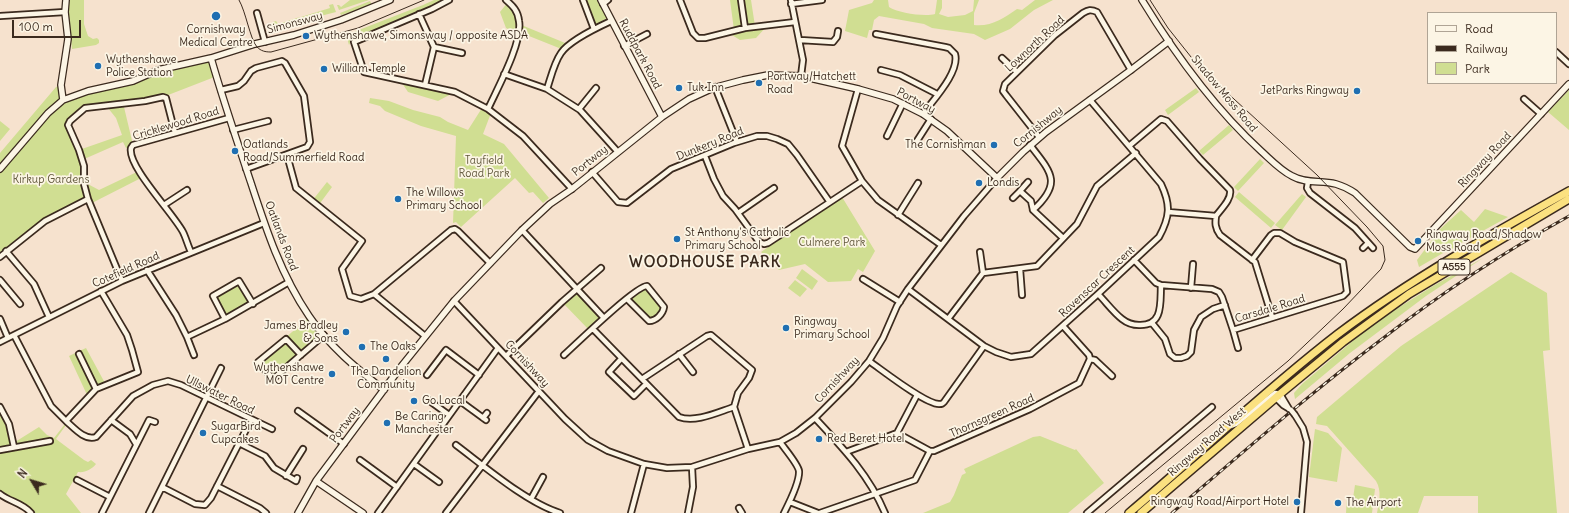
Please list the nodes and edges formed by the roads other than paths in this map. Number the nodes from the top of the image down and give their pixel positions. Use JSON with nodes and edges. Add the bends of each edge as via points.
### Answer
{"nodes":[{"id":1,"x":66,"y":0,"type":"edge"},
{"id":2,"x":390,"y":0,"type":"edge"},
{"id":3,"x":449,"y":0,"type":"edge"},
{"id":4,"x":506,"y":0,"type":"edge"},
{"id":5,"x":583,"y":0,"type":"edge"},
{"id":6,"x":680,"y":0,"type":"edge"},
{"id":7,"x":741,"y":0,"type":"edge"},
{"id":8,"x":822,"y":0,"type":"edge"},
{"id":9,"x":1142,"y":0,"type":"edge"},
{"id":10,"x":604,"y":1,"type":"edge"},
{"id":11,"x":791,"y":2,"type":"edge"},
{"id":12,"x":65,"y":12,"type":"junction"},
{"id":13,"x":257,"y":14,"type":"dead end"},
{"id":14,"x":419,"y":14,"type":"junction"},
{"id":15,"x":0,"y":16,"type":"edge"},
{"id":16,"x":611,"y":21,"type":"junction"},
{"id":17,"x":795,"y":22,"type":"junction"},
{"id":18,"x":745,"y":28,"type":"junction"},
{"id":19,"x":594,"y":29,"type":"junction"},
{"id":20,"x":838,"y":31,"type":"dead end"},
{"id":21,"x":647,"y":34,"type":"dead end"},
{"id":22,"x":876,"y":34,"type":"dead end"},
{"id":23,"x":800,"y":40,"type":"junction"},
{"id":24,"x":1169,"y":41,"type":"junction"},
{"id":25,"x":265,"y":42,"type":"junction"},
{"id":26,"x":624,"y":46,"type":"junction"},
{"id":27,"x":434,"y":47,"type":"junction"},
{"id":28,"x":462,"y":53,"type":"dead end"},
{"id":29,"x":1557,"y":53,"type":"edge"},
{"id":30,"x":211,"y":58,"type":"junction"},
{"id":31,"x":1002,"y":58,"type":"dead end"},
{"id":32,"x":1569,"y":64,"type":"edge"},
{"id":33,"x":881,"y":70,"type":"dead end"},
{"id":34,"x":1131,"y":70,"type":"junction"},
{"id":35,"x":1017,"y":72,"type":"junction"},
{"id":36,"x":504,"y":74,"type":"junction"},
{"id":37,"x":801,"y":76,"type":"junction"},
{"id":38,"x":1569,"y":84,"type":"edge"},
{"id":39,"x":425,"y":85,"type":"junction"},
{"id":40,"x":715,"y":87,"type":"junction"},
{"id":41,"x":596,"y":88,"type":"dead end"},
{"id":42,"x":547,"y":89,"type":"junction"},
{"id":43,"x":858,"y":89,"type":"junction"},
{"id":44,"x":221,"y":90,"type":"junction"},
{"id":45,"x":937,"y":94,"type":"junction"},
{"id":46,"x":1524,"y":99,"type":"dead end"},
{"id":47,"x":63,"y":100,"type":"junction"},
{"id":48,"x":1090,"y":100,"type":"junction"},
{"id":49,"x":903,"y":103,"type":"junction"},
{"id":50,"x":488,"y":109,"type":"junction"},
{"id":51,"x":579,"y":109,"type":"junction"},
{"id":52,"x":923,"y":114,"type":"junction"},
{"id":53,"x":1541,"y":114,"type":"junction"},
{"id":54,"x":662,"y":116,"type":"junction"},
{"id":55,"x":229,"y":118,"type":"junction"},
{"id":56,"x":931,"y":119,"type":"junction"},
{"id":57,"x":268,"y":120,"type":"dead end"},
{"id":58,"x":233,"y":130,"type":"junction"},
{"id":59,"x":175,"y":133,"type":"junction"},
{"id":60,"x":887,"y":136,"type":"dead end"},
{"id":61,"x":1039,"y":137,"type":"junction"},
{"id":62,"x":737,"y":142,"type":"junction"},
{"id":63,"x":915,"y":144,"type":"dead end"},
{"id":64,"x":1030,"y":145,"type":"junction"},
{"id":65,"x":1129,"y":146,"type":"junction"},
{"id":66,"x":617,"y":152,"type":"junction"},
{"id":67,"x":1136,"y":153,"type":"junction"},
{"id":68,"x":287,"y":155,"type":"junction"},
{"id":69,"x":705,"y":156,"type":"junction"},
{"id":70,"x":0,"y":169,"type":"edge"},
{"id":71,"x":246,"y":169,"type":"junction"},
{"id":72,"x":592,"y":172,"type":"junction"},
{"id":73,"x":997,"y":178,"type":"junction"},
{"id":74,"x":862,"y":181,"type":"junction"},
{"id":75,"x":1028,"y":182,"type":"dead end"},
{"id":76,"x":1308,"y":182,"type":"junction"},
{"id":77,"x":918,"y":183,"type":"dead end"},
{"id":78,"x":572,"y":188,"type":"junction"},
{"id":79,"x":774,"y":188,"type":"dead end"},
{"id":80,"x":187,"y":190,"type":"dead end"},
{"id":81,"x":1020,"y":191,"type":"junction"},
{"id":82,"x":1569,"y":191,"type":"edge"},
{"id":83,"x":1013,"y":198,"type":"dead end"},
{"id":84,"x":88,"y":199,"type":"junction"},
{"id":85,"x":1569,"y":199,"type":"edge"},
{"id":86,"x":829,"y":202,"type":"junction"},
{"id":87,"x":164,"y":205,"type":"junction"},
{"id":88,"x":1033,"y":210,"type":"junction"},
{"id":89,"x":1168,"y":212,"type":"junction"},
{"id":90,"x":738,"y":213,"type":"junction"},
{"id":91,"x":898,"y":215,"type":"junction"},
{"id":92,"x":1216,"y":216,"type":"junction"},
{"id":93,"x":264,"y":223,"type":"junction"},
{"id":94,"x":522,"y":230,"type":"junction"},
{"id":95,"x":1063,"y":238,"type":"junction"},
{"id":96,"x":1368,"y":243,"type":"junction"},
{"id":97,"x":941,"y":245,"type":"junction"},
{"id":98,"x":1363,"y":248,"type":"dead end"},
{"id":99,"x":1373,"y":248,"type":"dead end"},
{"id":100,"x":1415,"y":250,"type":"joint"},
{"id":101,"x":6,"y":251,"type":"junction"},
{"id":102,"x":191,"y":252,"type":"junction"},
{"id":103,"x":980,"y":252,"type":"dead end"},
{"id":104,"x":0,"y":256,"type":"edge"},
{"id":105,"x":1134,"y":260,"type":"junction"},
{"id":106,"x":1252,"y":260,"type":"junction"},
{"id":107,"x":490,"y":263,"type":"junction"},
{"id":108,"x":1193,"y":264,"type":"dead end"},
{"id":109,"x":601,"y":268,"type":"dead end"},
{"id":110,"x":1020,"y":269,"type":"junction"},
{"id":111,"x":147,"y":270,"type":"junction"},
{"id":112,"x":983,"y":273,"type":"junction"},
{"id":113,"x":863,"y":279,"type":"dead end"},
{"id":114,"x":0,"y":280,"type":"edge"},
{"id":115,"x":122,"y":281,"type":"junction"},
{"id":116,"x":289,"y":282,"type":"junction"},
{"id":117,"x":1161,"y":285,"type":"junction"},
{"id":118,"x":1191,"y":288,"type":"junction"},
{"id":119,"x":576,"y":289,"type":"junction"},
{"id":120,"x":908,"y":290,"type":"junction"},
{"id":121,"x":101,"y":291,"type":"junction"},
{"id":122,"x":374,"y":294,"type":"junction"},
{"id":123,"x":1098,"y":294,"type":"junction"},
{"id":124,"x":1022,"y":295,"type":"dead end"},
{"id":125,"x":627,"y":299,"type":"junction"},
{"id":126,"x":454,"y":301,"type":"junction"},
{"id":127,"x":900,"y":302,"type":"junction"},
{"id":128,"x":20,"y":304,"type":"dead end"},
{"id":129,"x":253,"y":304,"type":"junction"},
{"id":130,"x":1225,"y":305,"type":"junction"},
{"id":131,"x":49,"y":317,"type":"junction"},
{"id":132,"x":1272,"y":317,"type":"junction"},
{"id":133,"x":604,"y":318,"type":"junction"},
{"id":134,"x":0,"y":319,"type":"edge"},
{"id":135,"x":225,"y":319,"type":"junction"},
{"id":136,"x":948,"y":319,"type":"junction"},
{"id":137,"x":1152,"y":323,"type":"junction"},
{"id":138,"x":1063,"y":326,"type":"junction"},
{"id":139,"x":593,"y":329,"type":"junction"},
{"id":140,"x":1233,"y":330,"type":"junction"},
{"id":141,"x":14,"y":335,"type":"junction"},
{"id":142,"x":324,"y":335,"type":"junction"},
{"id":143,"x":425,"y":336,"type":"junction"},
{"id":144,"x":187,"y":337,"type":"junction"},
{"id":145,"x":8,"y":338,"type":"junction"},
{"id":146,"x":0,"y":342,"type":"edge"},
{"id":147,"x":984,"y":346,"type":"junction"},
{"id":148,"x":498,"y":348,"type":"junction"},
{"id":149,"x":1238,"y":348,"type":"dead end"},
{"id":150,"x":79,"y":354,"type":"dead end"},
{"id":151,"x":679,"y":354,"type":"junction"},
{"id":152,"x":194,"y":355,"type":"dead end"},
{"id":153,"x":301,"y":355,"type":"junction"},
{"id":154,"x":564,"y":355,"type":"dead end"},
{"id":155,"x":506,"y":356,"type":"junction"},
{"id":156,"x":622,"y":359,"type":"junction"},
{"id":157,"x":1090,"y":359,"type":"junction"},
{"id":158,"x":869,"y":361,"type":"junction"},
{"id":159,"x":221,"y":368,"type":"dead end"},
{"id":160,"x":693,"y":372,"type":"dead end"},
{"id":161,"x":427,"y":375,"type":"dead end"},
{"id":162,"x":478,"y":375,"type":"junction"},
{"id":163,"x":1112,"y":376,"type":"dead end"},
{"id":164,"x":642,"y":379,"type":"junction"},
{"id":165,"x":646,"y":384,"type":"junction"},
{"id":166,"x":96,"y":389,"type":"junction"},
{"id":167,"x":384,"y":390,"type":"junction"},
{"id":168,"x":539,"y":391,"type":"junction"},
{"id":169,"x":1276,"y":393,"type":"junction"},
{"id":170,"x":917,"y":395,"type":"junction"},
{"id":171,"x":206,"y":398,"type":"junction"},
{"id":172,"x":427,"y":399,"type":"dead end"},
{"id":173,"x":460,"y":401,"type":"junction"},
{"id":174,"x":0,"y":407,"type":"edge"},
{"id":175,"x":734,"y":407,"type":"junction"},
{"id":176,"x":1212,"y":407,"type":"dead end"},
{"id":177,"x":298,"y":411,"type":"dead end"},
{"id":178,"x":487,"y":413,"type":"dead end"},
{"id":179,"x":449,"y":415,"type":"junction"},
{"id":180,"x":815,"y":418,"type":"junction"},
{"id":181,"x":111,"y":420,"type":"junction"},
{"id":182,"x":251,"y":420,"type":"junction"},
{"id":183,"x":66,"y":421,"type":"junction"},
{"id":184,"x":155,"y":422,"type":"dead end"},
{"id":185,"x":441,"y":426,"type":"dead end"},
{"id":186,"x":272,"y":429,"type":"dead end"},
{"id":187,"x":897,"y":433,"type":"junction"},
{"id":188,"x":435,"y":434,"type":"dead end"},
{"id":189,"x":50,"y":441,"type":"dead end"},
{"id":190,"x":780,"y":442,"type":"junction"},
{"id":191,"x":239,"y":443,"type":"junction"},
{"id":192,"x":136,"y":444,"type":"junction"},
{"id":193,"x":344,"y":444,"type":"junction"},
{"id":194,"x":456,"y":445,"type":"dead end"},
{"id":195,"x":14,"y":447,"type":"junction"},
{"id":196,"x":303,"y":449,"type":"dead end"},
{"id":197,"x":748,"y":449,"type":"junction"},
{"id":198,"x":0,"y":450,"type":"edge"},
{"id":199,"x":930,"y":451,"type":"junction"},
{"id":200,"x":846,"y":452,"type":"junction"},
{"id":201,"x":360,"y":460,"type":"dead end"},
{"id":202,"x":414,"y":464,"type":"junction"},
{"id":203,"x":644,"y":464,"type":"junction"},
{"id":204,"x":482,"y":465,"type":"junction"},
{"id":205,"x":692,"y":467,"type":"junction"},
{"id":206,"x":286,"y":476,"type":"junction"},
{"id":207,"x":543,"y":477,"type":"dead end"},
{"id":208,"x":297,"y":478,"type":"dead end"},
{"id":209,"x":77,"y":480,"type":"dead end"},
{"id":210,"x":316,"y":481,"type":"junction"},
{"id":211,"x":439,"y":482,"type":"dead end"},
{"id":212,"x":217,"y":486,"type":"junction"},
{"id":213,"x":162,"y":487,"type":"junction"},
{"id":214,"x":397,"y":487,"type":"junction"},
{"id":215,"x":877,"y":493,"type":"junction"},
{"id":216,"x":0,"y":494,"type":"edge"},
{"id":217,"x":110,"y":497,"type":"junction"},
{"id":218,"x":531,"y":499,"type":"junction"},
{"id":219,"x":790,"y":502,"type":"junction"},
{"id":220,"x":739,"y":508,"type":"dead end"},
{"id":221,"x":32,"y":513,"type":"edge"},
{"id":222,"x":102,"y":513,"type":"edge"},
{"id":223,"x":149,"y":513,"type":"edge"},
{"id":224,"x":266,"y":513,"type":"edge"},
{"id":225,"x":298,"y":513,"type":"edge"},
{"id":226,"x":364,"y":513,"type":"edge"},
{"id":227,"x":378,"y":513,"type":"edge"},
{"id":228,"x":446,"y":513,"type":"edge"},
{"id":229,"x":556,"y":513,"type":"edge"},
{"id":230,"x":631,"y":513,"type":"edge"},
{"id":231,"x":688,"y":513,"type":"edge"},
{"id":232,"x":742,"y":513,"type":"edge"},
{"id":233,"x":784,"y":513,"type":"edge"},
{"id":234,"x":819,"y":513,"type":"edge"},
{"id":235,"x":886,"y":513,"type":"edge"},
{"id":236,"x":1087,"y":513,"type":"edge"},
{"id":237,"x":1129,"y":513,"type":"edge"},
{"id":238,"x":1141,"y":513,"type":"edge"},
{"id":239,"x":1301,"y":513,"type":"edge"}],
"edges":[{"from":1,"to":12,"type":"street"},
{"from":2,"to":25,"type":"street","name":"Simonsway","via":[[341,20]]},
{"from":3,"to":14,"type":"street"},
{"from":4,"to":36,"type":"street","via":[[515,8],[519,22],[518,37]]},
{"from":5,"to":19,"type":"street"},
{"from":6,"to":18,"type":"street","via":[[693,33],[698,38]]},
{"from":7,"to":18,"type":"street"},
{"from":8,"to":11,"type":"street"},
{"from":9,"to":24,"type":"street","name":"Shadow Moss Road"},
{"from":10,"to":16,"type":"street","name":"Ruddpark Road"},
{"from":11,"to":17,"type":"street"},
{"from":12,"to":15,"type":"street"},
{"from":12,"to":47,"type":"street","via":[[68,39],[61,85]]},
{"from":13,"to":25,"type":"street"},
{"from":14,"to":27,"type":"street"},
{"from":14,"to":39,"type":"street","via":[[354,42],[364,72]]},
{"from":16,"to":19,"type":"street"},
{"from":16,"to":26,"type":"street","name":"Ruddpark Road"},
{"from":17,"to":18,"type":"street"},
{"from":17,"to":23,"type":"street"},
{"from":19,"to":42,"type":"street","via":[[566,47],[560,54]]},
{"from":20,"to":23,"type":"street","via":[[833,42]]},
{"from":21,"to":26,"type":"street"},
{"from":22,"to":45,"type":"street","via":[[945,47],[953,51],[956,57],[955,65]]},
{"from":23,"to":37,"type":"street"},
{"from":24,"to":34,"type":"street","name":"Cornishway"},
{"from":24,"to":76,"type":"street","name":"Shadow Moss Road","via":[[1216,103],[1251,141],[1292,176]]},
{"from":25,"to":30,"type":"street","name":"Simonsway"},
{"from":26,"to":54,"type":"street","name":"Ruddpark Road"},
{"from":27,"to":28,"type":"street"},
{"from":27,"to":39,"type":"street"},
{"from":29,"to":32,"type":"street"},
{"from":30,"to":44,"type":"street","name":"Oatlands Road"},
{"from":30,"to":47,"type":"street","name":"Simonsway","via":[[158,70],[133,81],[88,91]]},
{"from":31,"to":35,"type":"street"},
{"from":33,"to":45,"type":"street","via":[[900,75]]},
{"from":34,"to":35,"type":"street","name":"Lownorth Road","via":[[1099,15],[1094,10],[1088,10],[1055,35]]},
{"from":34,"to":48,"type":"street","name":"Cornishway"},
{"from":35,"to":61,"type":"street","name":"Lownorth Road","via":[[1005,84],[1003,91]]},
{"from":36,"to":42,"type":"street"},
{"from":36,"to":50,"type":"street"},
{"from":37,"to":40,"type":"street","name":"Portway","via":[[768,75]]},
{"from":37,"to":43,"type":"street","name":"Portway"},
{"from":38,"to":53,"type":"street","name":"Ringway Road"},
{"from":39,"to":50,"type":"street","via":[[455,92]]},
{"from":40,"to":54,"type":"street","name":"Portway"},
{"from":40,"to":62,"type":"street"},
{"from":41,"to":51,"type":"street"},
{"from":42,"to":51,"type":"street"},
{"from":43,"to":49,"type":"street","name":"Portway"},
{"from":43,"to":74,"type":"street","via":[[842,146]]},
{"from":44,"to":55,"type":"street","name":"Oatlands Road"},
{"from":44,"to":68,"type":"street","via":[[238,86],[256,68],[278,62],[285,63],[304,96],[310,142],[307,147]]},
{"from":45,"to":52,"type":"street"},
{"from":46,"to":53,"type":"street"},
{"from":47,"to":70,"type":"street","name":"Simonsway","via":[[48,113]]},
{"from":48,"to":61,"type":"street","name":"Cornishway"},
{"from":48,"to":65,"type":"street","name":"Ravenscar Crescent"},
{"from":49,"to":52,"type":"street","name":"Portway"},
{"from":49,"to":60,"type":"street"},
{"from":50,"to":78,"type":"street","via":[[524,136]]},
{"from":51,"to":66,"type":"street"},
{"from":52,"to":56,"type":"street","name":"Portway"},
{"from":53,"to":100,"type":"street","name":"Ringway Road"},
{"from":54,"to":66,"type":"street","name":"Portway"},
{"from":55,"to":58,"type":"street","name":"Oatlands Road"},
{"from":55,"to":59,"type":"street","name":"Cricklewood Road"},
{"from":56,"to":63,"type":"street"},
{"from":56,"to":73,"type":"street","name":"Portway"},
{"from":57,"to":58,"type":"street"},
{"from":58,"to":71,"type":"street","name":"Oatlands Road"},
{"from":59,"to":84,"type":"street","via":[[166,98],[85,108],[68,125],[84,166],[84,184]]},
{"from":59,"to":87,"type":"street","name":"Cricklewood Road","via":[[133,145],[130,152],[140,174]]},
{"from":61,"to":64,"type":"street","name":"Cornishway"},
{"from":62,"to":69,"type":"street","name":"Dunkery Road"},
{"from":62,"to":86,"type":"street","name":"Dunkery Road","via":[[757,136],[768,136],[788,144]]},
{"from":64,"to":73,"type":"street","name":"Cornishway"},
{"from":64,"to":88,"type":"street","via":[[1049,168],[1052,180],[1049,193]]},
{"from":65,"to":67,"type":"street","name":"Ravenscar Crescent"},
{"from":65,"to":92,"type":"street","via":[[1160,119],[1167,121],[1230,190],[1227,201]]},
{"from":66,"to":72,"type":"street","name":"Portway"},
{"from":67,"to":89,"type":"street","name":"Ravenscar Crescent","via":[[1161,184]]},
{"from":67,"to":95,"type":"street","via":[[1097,186],[1077,224]]},
{"from":68,"to":71,"type":"street"},
{"from":68,"to":122,"type":"street","via":[[296,188],[362,241],[342,270],[350,296],[361,299]]},
{"from":69,"to":72,"type":"street","name":"Dunkery Road","via":[[671,169],[627,203],[618,202]]},
{"from":69,"to":90,"type":"street","via":[[719,189]]},
{"from":71,"to":93,"type":"street","name":"Oatlands Road"},
{"from":72,"to":78,"type":"street","name":"Portway"},
{"from":73,"to":97,"type":"street","name":"Cornishway"},
{"from":74,"to":86,"type":"street"},
{"from":74,"to":91,"type":"street","via":[[878,200]]},
{"from":75,"to":81,"type":"street"},
{"from":76,"to":96,"type":"street","via":[[1307,188],[1310,193],[1355,228]]},
{"from":76,"to":100,"type":"street","name":"Shadow Moss Road","via":[[1335,184],[1355,193]]},
{"from":77,"to":91,"type":"street"},
{"from":78,"to":94,"type":"street","name":"Portway"},
{"from":79,"to":90,"type":"street"},
{"from":80,"to":87,"type":"street"},
{"from":81,"to":83,"type":"street"},
{"from":81,"to":88,"type":"street","via":[[1031,201]]},
{"from":82,"to":169,"type":"highway","number":"A555","via":[[1461,252],[1400,291],[1338,335]]},
{"from":84,"to":101,"type":"street","via":[[45,221]]},
{"from":84,"to":115,"type":"street"},
{"from":85,"to":169,"type":"highway","name":"Ringway Road West","number":"A555","via":[[1409,294],[1343,342],[1288,388]]},
{"from":86,"to":90,"type":"street","via":[[764,244],[759,242]]},
{"from":87,"to":102,"type":"street","name":"Cricklewood Road","via":[[182,232]]},
{"from":88,"to":95,"type":"street"},
{"from":89,"to":92,"type":"street"},
{"from":89,"to":105,"type":"street","name":"Ravenscar Crescent","via":[[1165,225],[1158,237]]},
{"from":91,"to":97,"type":"street"},
{"from":92,"to":106,"type":"street","via":[[1216,230],[1220,235]]},
{"from":93,"to":102,"type":"street","name":"Cotefield Road"},
{"from":93,"to":116,"type":"street","name":"Oatlands Road"},
{"from":94,"to":107,"type":"street","name":"Portway"},
{"from":94,"to":119,"type":"street"},
{"from":95,"to":110,"type":"street","via":[[1037,266]]},
{"from":96,"to":98,"type":"street"},
{"from":96,"to":99,"type":"street"},
{"from":97,"to":120,"type":"street","name":"Cornishway"},
{"from":101,"to":104,"type":"street"},
{"from":101,"to":131,"type":"street","via":[[34,284]]},
{"from":102,"to":111,"type":"street","name":"Cotefield Road"},
{"from":103,"to":112,"type":"street"},
{"from":105,"to":117,"type":"street"},
{"from":105,"to":123,"type":"street","name":"Ravenscar Crescent"},
{"from":106,"to":132,"type":"street","via":[[1255,262]]},
{"from":106,"to":132,"type":"street","name":"Carsdale Road","via":[[1274,233],[1280,233],[1343,262],[1347,289],[1344,296]]},
{"from":107,"to":122,"type":"street","via":[[458,231],[451,230]]},
{"from":107,"to":126,"type":"street","name":"Portway"},
{"from":108,"to":118,"type":"street"},
{"from":109,"to":119,"type":"street"},
{"from":110,"to":112,"type":"street"},
{"from":110,"to":124,"type":"street"},
{"from":111,"to":115,"type":"street","name":"Cotefield Road"},
{"from":111,"to":144,"type":"street"},
{"from":112,"to":136,"type":"street"},
{"from":113,"to":127,"type":"street"},
{"from":114,"to":128,"type":"street"},
{"from":115,"to":121,"type":"street","name":"Cotefield Road"},
{"from":116,"to":129,"type":"street"},
{"from":116,"to":142,"type":"street","name":"Oatlands Road","via":[[309,317]]},
{"from":117,"to":118,"type":"street","name":"Carsdale Road"},
{"from":117,"to":137,"type":"street","via":[[1160,310]]},
{"from":118,"to":130,"type":"street","name":"Carsdale Road","via":[[1219,292]]},
{"from":119,"to":133,"type":"street"},
{"from":119,"to":155,"type":"street"},
{"from":120,"to":127,"type":"street","name":"Cornishway"},
{"from":120,"to":136,"type":"street","name":"Ravenscar Crescent"},
{"from":121,"to":131,"type":"street","name":"Cotefield Road"},
{"from":121,"to":166,"type":"street","via":[[127,335],[138,372]]},
{"from":122,"to":143,"type":"street"},
{"from":123,"to":137,"type":"street","via":[[1123,320],[1136,324]]},
{"from":123,"to":138,"type":"street","name":"Ravenscar Crescent"},
{"from":125,"to":125,"type":"street","via":[[642,286],[647,286],[664,310],[654,320],[649,321]]},
{"from":125,"to":133,"type":"street"},
{"from":126,"to":143,"type":"street","name":"Portway"},
{"from":126,"to":148,"type":"street","name":"Cornishway"},
{"from":127,"to":158,"type":"street","name":"Cornishway"},
{"from":129,"to":135,"type":"street"},
{"from":129,"to":135,"type":"street","via":[[239,281],[213,296]]},
{"from":130,"to":137,"type":"street","via":[[1201,317],[1194,330],[1191,352],[1181,358],[1175,358],[1170,354],[1165,339]]},
{"from":130,"to":140,"type":"street","name":"Carsdale Road"},
{"from":131,"to":141,"type":"street","name":"Cotefield Road"},
{"from":132,"to":140,"type":"street","name":"Carsdale Road"},
{"from":133,"to":139,"type":"street"},
{"from":134,"to":145,"type":"street"},
{"from":135,"to":144,"type":"street"},
{"from":136,"to":147,"type":"street","name":"Ravenscar Crescent"},
{"from":138,"to":147,"type":"street","name":"Ravenscar Crescent","via":[[1031,354],[1003,356]]},
{"from":138,"to":157,"type":"street","via":[[1087,352]]},
{"from":139,"to":154,"type":"street"},
{"from":139,"to":156,"type":"street"},
{"from":140,"to":149,"type":"street"},
{"from":141,"to":145,"type":"street","name":"Cotefield Road"},
{"from":141,"to":183,"type":"street","via":[[51,406]]},
{"from":142,"to":153,"type":"street"},
{"from":142,"to":167,"type":"street","name":"Oatlands Road","via":[[353,366]]},
{"from":143,"to":167,"type":"street","name":"Portway"},
{"from":144,"to":152,"type":"street"},
{"from":145,"to":146,"type":"street","name":"Cotefield Road"},
{"from":147,"to":170,"type":"street","via":[[944,402],[937,404]]},
{"from":148,"to":155,"type":"street","name":"Cornishway"},
{"from":148,"to":162,"type":"street"},
{"from":150,"to":166,"type":"street"},
{"from":151,"to":160,"type":"street"},
{"from":151,"to":164,"type":"street"},
{"from":151,"to":175,"type":"street","via":[[706,336],[711,336],[752,370],[750,378],[738,393]]},
{"from":153,"to":153,"type":"street","via":[[273,379],[258,362],[286,339]]},
{"from":155,"to":168,"type":"street","name":"Cornishway"},
{"from":156,"to":164,"type":"street"},
{"from":156,"to":165,"type":"street","via":[[609,372],[634,396]]},
{"from":157,"to":163,"type":"street","via":[[1095,360]]},
{"from":157,"to":199,"type":"street","name":"Thornsgreen Road","via":[[1079,383],[980,432]]},
{"from":158,"to":170,"type":"street"},
{"from":158,"to":180,"type":"street","name":"Cornishway"},
{"from":159,"to":171,"type":"street"},
{"from":161,"to":162,"type":"street","via":[[446,350]]},
{"from":162,"to":173,"type":"street"},
{"from":164,"to":165,"type":"street"},
{"from":165,"to":175,"type":"street","via":[[679,417],[685,419],[694,419]]},
{"from":166,"to":183,"type":"street"},
{"from":167,"to":193,"type":"street","name":"Portway"},
{"from":168,"to":203,"type":"street","name":"Cornishway","via":[[588,440],[608,451]]},
{"from":168,"to":204,"type":"street"},
{"from":169,"to":237,"type":"highway","name":"Ringway Road West","number":"A555","via":[[1226,427]]},
{"from":169,"to":238,"type":"highway","name":"Ringway Road West","number":"A555"},
{"from":169,"to":239,"type":"street","bridge":true,"via":[[1283,405],[1295,415],[1303,428],[1307,442]]},
{"from":170,"to":187,"type":"street"},
{"from":171,"to":181,"type":"street","name":"Ullswater Road","via":[[168,381],[133,396]]},
{"from":171,"to":182,"type":"street","name":"Ullswater Road"},
{"from":171,"to":213,"type":"street"},
{"from":172,"to":179,"type":"street"},
{"from":173,"to":178,"type":"street","via":[[484,419]]},
{"from":173,"to":179,"type":"street"},
{"from":174,"to":195,"type":"street","via":[[9,424]]},
{"from":175,"to":197,"type":"street"},
{"from":176,"to":236,"type":"street"},
{"from":177,"to":193,"type":"street"},
{"from":179,"to":185,"type":"street"},
{"from":180,"to":190,"type":"street","name":"Cornishway"},
{"from":180,"to":200,"type":"street"},
{"from":181,"to":183,"type":"street","name":"Ullswater Road","via":[[96,437],[91,438],[84,436]]},
{"from":181,"to":192,"type":"street","via":[[130,434]]},
{"from":182,"to":186,"type":"street","name":"Ullswater Road"},
{"from":182,"to":191,"type":"street"},
{"from":184,"to":192,"type":"street","via":[[149,420]]},
{"from":187,"to":199,"type":"street"},
{"from":187,"to":200,"type":"street"},
{"from":188,"to":202,"type":"street"},
{"from":189,"to":195,"type":"street"},
{"from":190,"to":197,"type":"street","name":"Cornishway"},
{"from":190,"to":219,"type":"street","via":[[799,470]]},
{"from":191,"to":206,"type":"street","via":[[265,456],[274,468]]},
{"from":191,"to":212,"type":"street"},
{"from":192,"to":217,"type":"street"},
{"from":193,"to":210,"type":"street","name":"Portway"},
{"from":194,"to":204,"type":"street"},
{"from":195,"to":198,"type":"street"},
{"from":196,"to":206,"type":"street"},
{"from":197,"to":205,"type":"street","name":"Cornishway"},
{"from":199,"to":215,"type":"street","via":[[915,480]]},
{"from":200,"to":215,"type":"street"},
{"from":201,"to":214,"type":"street"},
{"from":202,"to":211,"type":"street"},
{"from":202,"to":214,"type":"street"},
{"from":203,"to":205,"type":"street","name":"Cornishway","via":[[667,468]]},
{"from":203,"to":230,"type":"street"},
{"from":204,"to":218,"type":"street"},
{"from":204,"to":228,"type":"street"},
{"from":205,"to":231,"type":"street","via":[[693,487]]},
{"from":206,"to":208,"type":"street","via":[[296,481]]},
{"from":207,"to":218,"type":"street"},
{"from":209,"to":217,"type":"street"},
{"from":210,"to":225,"type":"street","name":"Portway"},
{"from":210,"to":226,"type":"street"},
{"from":212,"to":213,"type":"street","via":[[205,505],[195,504]]},
{"from":212,"to":224,"type":"street"},
{"from":213,"to":223,"type":"street"},
{"from":214,"to":227,"type":"street"},
{"from":215,"to":234,"type":"street"},
{"from":215,"to":235,"type":"street"},
{"from":216,"to":221,"type":"street"},
{"from":217,"to":222,"type":"street"},
{"from":218,"to":229,"type":"street"},
{"from":219,"to":233,"type":"street"},
{"from":219,"to":234,"type":"street"},
{"from":220,"to":232,"type":"street"}]}
